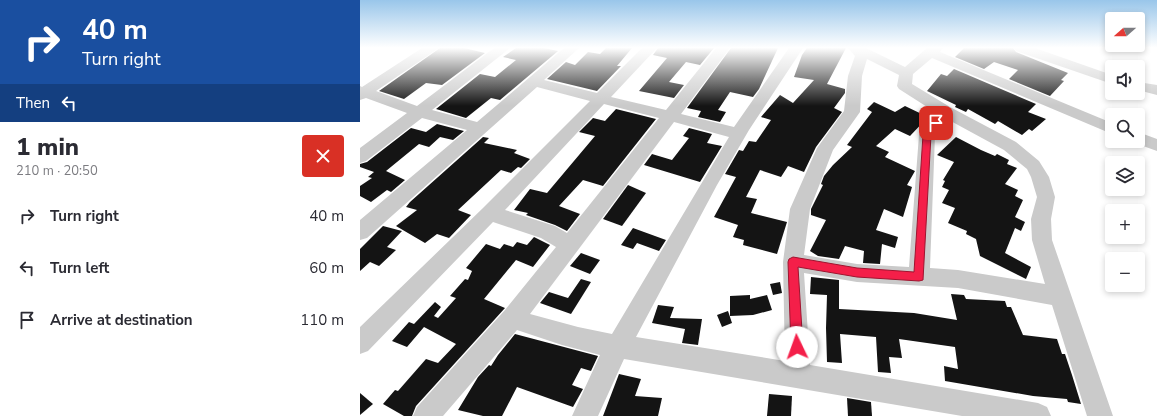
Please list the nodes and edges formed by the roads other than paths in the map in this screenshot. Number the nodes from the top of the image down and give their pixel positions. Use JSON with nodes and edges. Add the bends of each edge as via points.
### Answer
{"nodes":[{"id":1,"x":401,"y":67,"type":"edge"},
{"id":2,"x":478,"y":67,"type":"edge"},
{"id":3,"x":549,"y":67,"type":"edge"},
{"id":4,"x":631,"y":67,"type":"edge"},
{"id":5,"x":707,"y":67,"type":"edge"},
{"id":6,"x":783,"y":67,"type":"edge"},
{"id":7,"x":858,"y":67,"type":"edge"},
{"id":8,"x":895,"y":67,"type":"edge"},
{"id":9,"x":913,"y":67,"type":"edge"},
{"id":10,"x":971,"y":67,"type":"edge"},
{"id":11,"x":1076,"y":67,"type":"edge"},
{"id":12,"x":906,"y":73,"type":"junction"},
{"id":13,"x":1105,"y":78,"type":"edge"},
{"id":14,"x":533,"y":81,"type":"junction"},
{"id":15,"x":1145,"y":87,"type":"edge"},
{"id":16,"x":1157,"y":90,"type":"edge"},
{"id":17,"x":361,"y":93,"type":"edge"},
{"id":18,"x":600,"y":100,"type":"junction"},
{"id":19,"x":944,"y":111,"type":"junction"},
{"id":20,"x":420,"y":112,"type":"junction"},
{"id":21,"x":670,"y":115,"type":"junction"},
{"id":22,"x":1105,"y":126,"type":"edge"},
{"id":23,"x":480,"y":128,"type":"junction"},
{"id":24,"x":739,"y":134,"type":"junction"},
{"id":25,"x":1145,"y":141,"type":"edge"},
{"id":26,"x":1157,"y":145,"type":"edge"},
{"id":27,"x":360,"y":157,"type":"edge"},
{"id":28,"x":490,"y":213,"type":"junction"},
{"id":29,"x":360,"y":232,"type":"edge"},
{"id":30,"x":569,"y":244,"type":"junction"},
{"id":31,"x":793,"y":262,"type":"junction"},
{"id":32,"x":919,"y":276,"type":"junction"},
{"id":33,"x":1060,"y":297,"type":"junction"},
{"id":34,"x":513,"y":318,"type":"junction"},
{"id":35,"x":360,"y":343,"type":"edge"},
{"id":36,"x":620,"y":347,"type":"junction"},
{"id":37,"x":798,"y":376,"type":"junction"},
{"id":38,"x":426,"y":416,"type":"edge"},
{"id":39,"x":585,"y":416,"type":"edge"},
{"id":40,"x":1038,"y":416,"type":"edge"},
{"id":41,"x":1100,"y":416,"type":"edge"}],
"edges":[{"from":1,"to":17,"type":"street"},
{"from":2,"to":20,"type":"street"},
{"from":3,"to":14,"type":"street"},
{"from":4,"to":18,"type":"street"},
{"from":5,"to":21,"type":"street"},
{"from":6,"to":24,"type":"street"},
{"from":7,"to":31,"type":"street","via":[[852,112],[825,148],[800,210]]},
{"from":8,"to":12,"type":"street"},
{"from":9,"to":12,"type":"street"},
{"from":10,"to":22,"type":"street"},
{"from":11,"to":13,"type":"street"},
{"from":12,"to":19,"type":"street","via":[[904,86]]},
{"from":14,"to":18,"type":"street"},
{"from":14,"to":23,"type":"street"},
{"from":15,"to":16,"type":"street"},
{"from":17,"to":20,"type":"street"},
{"from":18,"to":21,"type":"street"},
{"from":18,"to":28,"type":"street"},
{"from":19,"to":32,"type":"street","via":[[927,135]]},
{"from":19,"to":33,"type":"street","via":[[1010,146],[1033,165],[1046,197],[1040,219],[1042,240]]},
{"from":20,"to":23,"type":"street"},
{"from":20,"to":27,"type":"street"},
{"from":21,"to":24,"type":"street"},
{"from":21,"to":30,"type":"street"},
{"from":23,"to":29,"type":"street"},
{"from":24,"to":36,"type":"street","via":[[702,194]]},
{"from":25,"to":26,"type":"street"},
{"from":28,"to":30,"type":"street","via":[[548,232]]},
{"from":28,"to":35,"type":"street"},
{"from":30,"to":34,"type":"street"},
{"from":31,"to":32,"type":"street","via":[[857,273]]},
{"from":31,"to":37,"type":"street"},
{"from":32,"to":33,"type":"street","via":[[958,279]]},
{"from":33,"to":41,"type":"street"},
{"from":34,"to":36,"type":"street","via":[[545,330],[597,344]]},
{"from":34,"to":38,"type":"street"},
{"from":36,"to":37,"type":"street"},
{"from":36,"to":39,"type":"street","via":[[608,365]]},
{"from":37,"to":40,"type":"street"}]}
